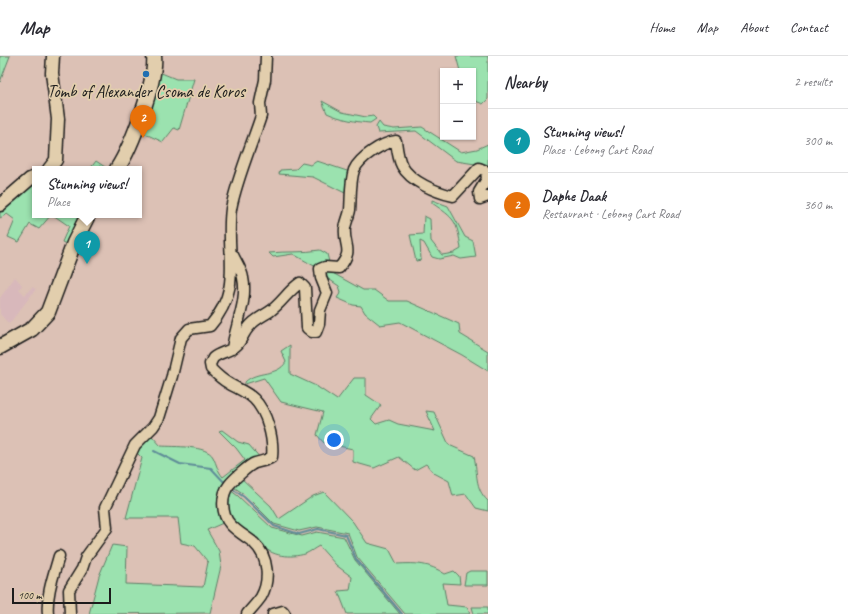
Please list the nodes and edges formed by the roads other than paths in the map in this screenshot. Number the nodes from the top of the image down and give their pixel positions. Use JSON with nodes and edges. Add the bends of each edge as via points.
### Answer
{"nodes":[{"id":1,"x":53,"y":56,"type":"edge"},
{"id":2,"x":154,"y":56,"type":"edge"},
{"id":3,"x":266,"y":56,"type":"edge"},
{"id":4,"x":51,"y":166,"type":"edge"},
{"id":5,"x":119,"y":166,"type":"edge"},
{"id":6,"x":32,"y":178,"type":"edge"},
{"id":7,"x":488,"y":196,"type":"edge"},
{"id":8,"x":0,"y":205,"type":"edge"},
{"id":9,"x":86,"y":218,"type":"edge"},
{"id":10,"x":229,"y":248,"type":"junction"},
{"id":11,"x":0,"y":346,"type":"edge"},
{"id":12,"x":232,"y":349,"type":"junction"},
{"id":13,"x":59,"y":556,"type":"dead end"},
{"id":14,"x":48,"y":614,"type":"edge"},
{"id":15,"x":70,"y":614,"type":"edge"},
{"id":16,"x":247,"y":614,"type":"edge"},
{"id":17,"x":273,"y":614,"type":"edge"},
{"id":18,"x":285,"y":614,"type":"edge"}],
"edges":[{"from":1,"to":4,"type":"main road","via":[[52,73],[58,119],[56,160]]},
{"from":2,"to":5,"type":"highway","via":[[154,75],[129,148]]},
{"from":3,"to":10,"type":"street","via":[[265,80],[260,103],[261,116],[232,209]]},
{"from":6,"to":8,"type":"main road"},
{"from":7,"to":12,"type":"street","via":[[480,199],[479,192],[486,179],[486,171],[479,168],[453,196],[424,186],[401,165],[396,141],[387,142],[359,162],[354,171],[349,217],[345,228],[348,248],[345,260],[339,268],[320,269],[327,293],[320,310],[316,332],[307,328],[305,288],[300,283],[291,288],[269,312],[254,320]]},
{"from":9,"to":11,"type":"highway","via":[[74,243],[48,312],[32,328]]},
{"from":10,"to":12,"type":"street","via":[[243,276],[244,288]]},
{"from":10,"to":15,"type":"street","via":[[232,262],[230,288],[226,299],[210,326],[189,329],[181,338],[158,418],[153,427],[135,444],[105,508],[107,528],[86,557],[82,570],[69,590]]},
{"from":12,"to":16,"type":"street","via":[[213,358],[211,369],[228,383],[254,398],[267,423],[273,447],[272,456],[254,463],[230,484],[224,493],[225,515],[230,524],[255,544],[262,553],[267,567],[261,597]]},
{"from":13,"to":14,"type":"street"},
{"from":17,"to":18,"type":"street","via":[[283,611]]}]}
